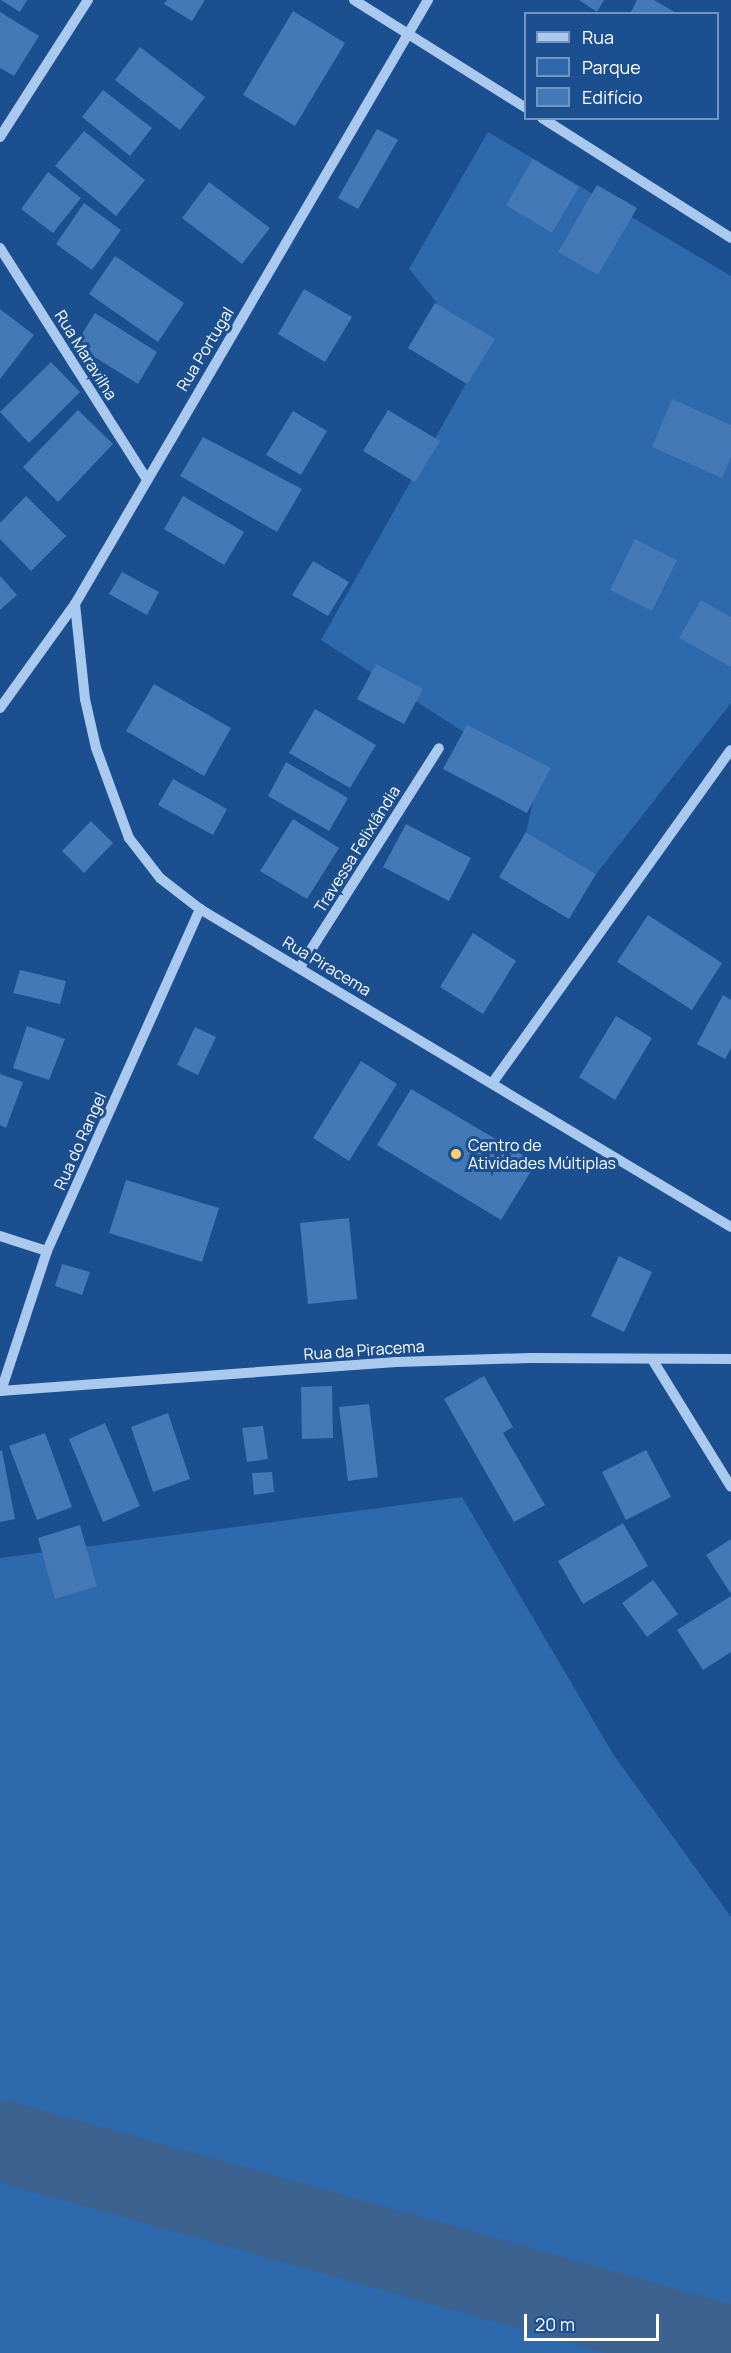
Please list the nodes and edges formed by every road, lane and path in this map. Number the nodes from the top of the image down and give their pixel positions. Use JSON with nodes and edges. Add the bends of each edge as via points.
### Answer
{"nodes":[{"id":1,"x":88,"y":0,"type":"edge"},
{"id":2,"x":354,"y":0,"type":"edge"},
{"id":3,"x":428,"y":0,"type":"edge"},
{"id":4,"x":409,"y":34,"type":"junction"},
{"id":5,"x":524,"y":107,"type":"edge"},
{"id":6,"x":545,"y":120,"type":"edge"},
{"id":7,"x":0,"y":137,"type":"edge"},
{"id":8,"x":731,"y":238,"type":"edge"},
{"id":9,"x":0,"y":248,"type":"edge"},
{"id":10,"x":146,"y":478,"type":"junction"},
{"id":11,"x":75,"y":604,"type":"junction"},
{"id":12,"x":0,"y":708,"type":"edge"},
{"id":13,"x":439,"y":748,"type":"dead end"},
{"id":14,"x":731,"y":750,"type":"edge"},
{"id":15,"x":200,"y":909,"type":"junction"},
{"id":16,"x":300,"y":967,"type":"junction"},
{"id":17,"x":493,"y":1082,"type":"junction"},
{"id":18,"x":731,"y":1227,"type":"edge"},
{"id":19,"x":0,"y":1236,"type":"edge"},
{"id":20,"x":47,"y":1251,"type":"junction"},
{"id":21,"x":652,"y":1359,"type":"junction"},
{"id":22,"x":731,"y":1359,"type":"edge"},
{"id":23,"x":0,"y":1391,"type":"edge"},
{"id":24,"x":731,"y":1487,"type":"edge"}],
"edges":[{"from":1,"to":7,"type":"street"},
{"from":2,"to":4,"type":"street"},
{"from":3,"to":4,"type":"street","name":"Rua Portugal"},
{"from":4,"to":5,"type":"street"},
{"from":4,"to":10,"type":"street","name":"Rua Portugal"},
{"from":6,"to":8,"type":"street"},
{"from":9,"to":10,"type":"street","name":"Rua Maravilha"},
{"from":10,"to":11,"type":"street","name":"Rua Portugal"},
{"from":11,"to":12,"type":"street","name":"Rua Portugal"},
{"from":11,"to":15,"type":"street","name":"Rua Piracema","via":[[85,699],[113,799],[129,838],[160,878]]},
{"from":13,"to":16,"type":"street","name":"Travessa Felixlândia"},
{"from":14,"to":17,"type":"street"},
{"from":15,"to":16,"type":"street","name":"Rua Piracema"},
{"from":15,"to":20,"type":"street","name":"Rua do Rangel"},
{"from":16,"to":17,"type":"street","name":"Rua Piracema"},
{"from":17,"to":18,"type":"street","name":"Rua Piracema"},
{"from":19,"to":20,"type":"street"},
{"from":20,"to":23,"type":"street","name":"Rua do Rangel"},
{"from":21,"to":22,"type":"street","name":"Rua da Piracema"},
{"from":21,"to":23,"type":"street","name":"Rua da Piracema","via":[[396,1362]]},
{"from":21,"to":24,"type":"street"}]}
